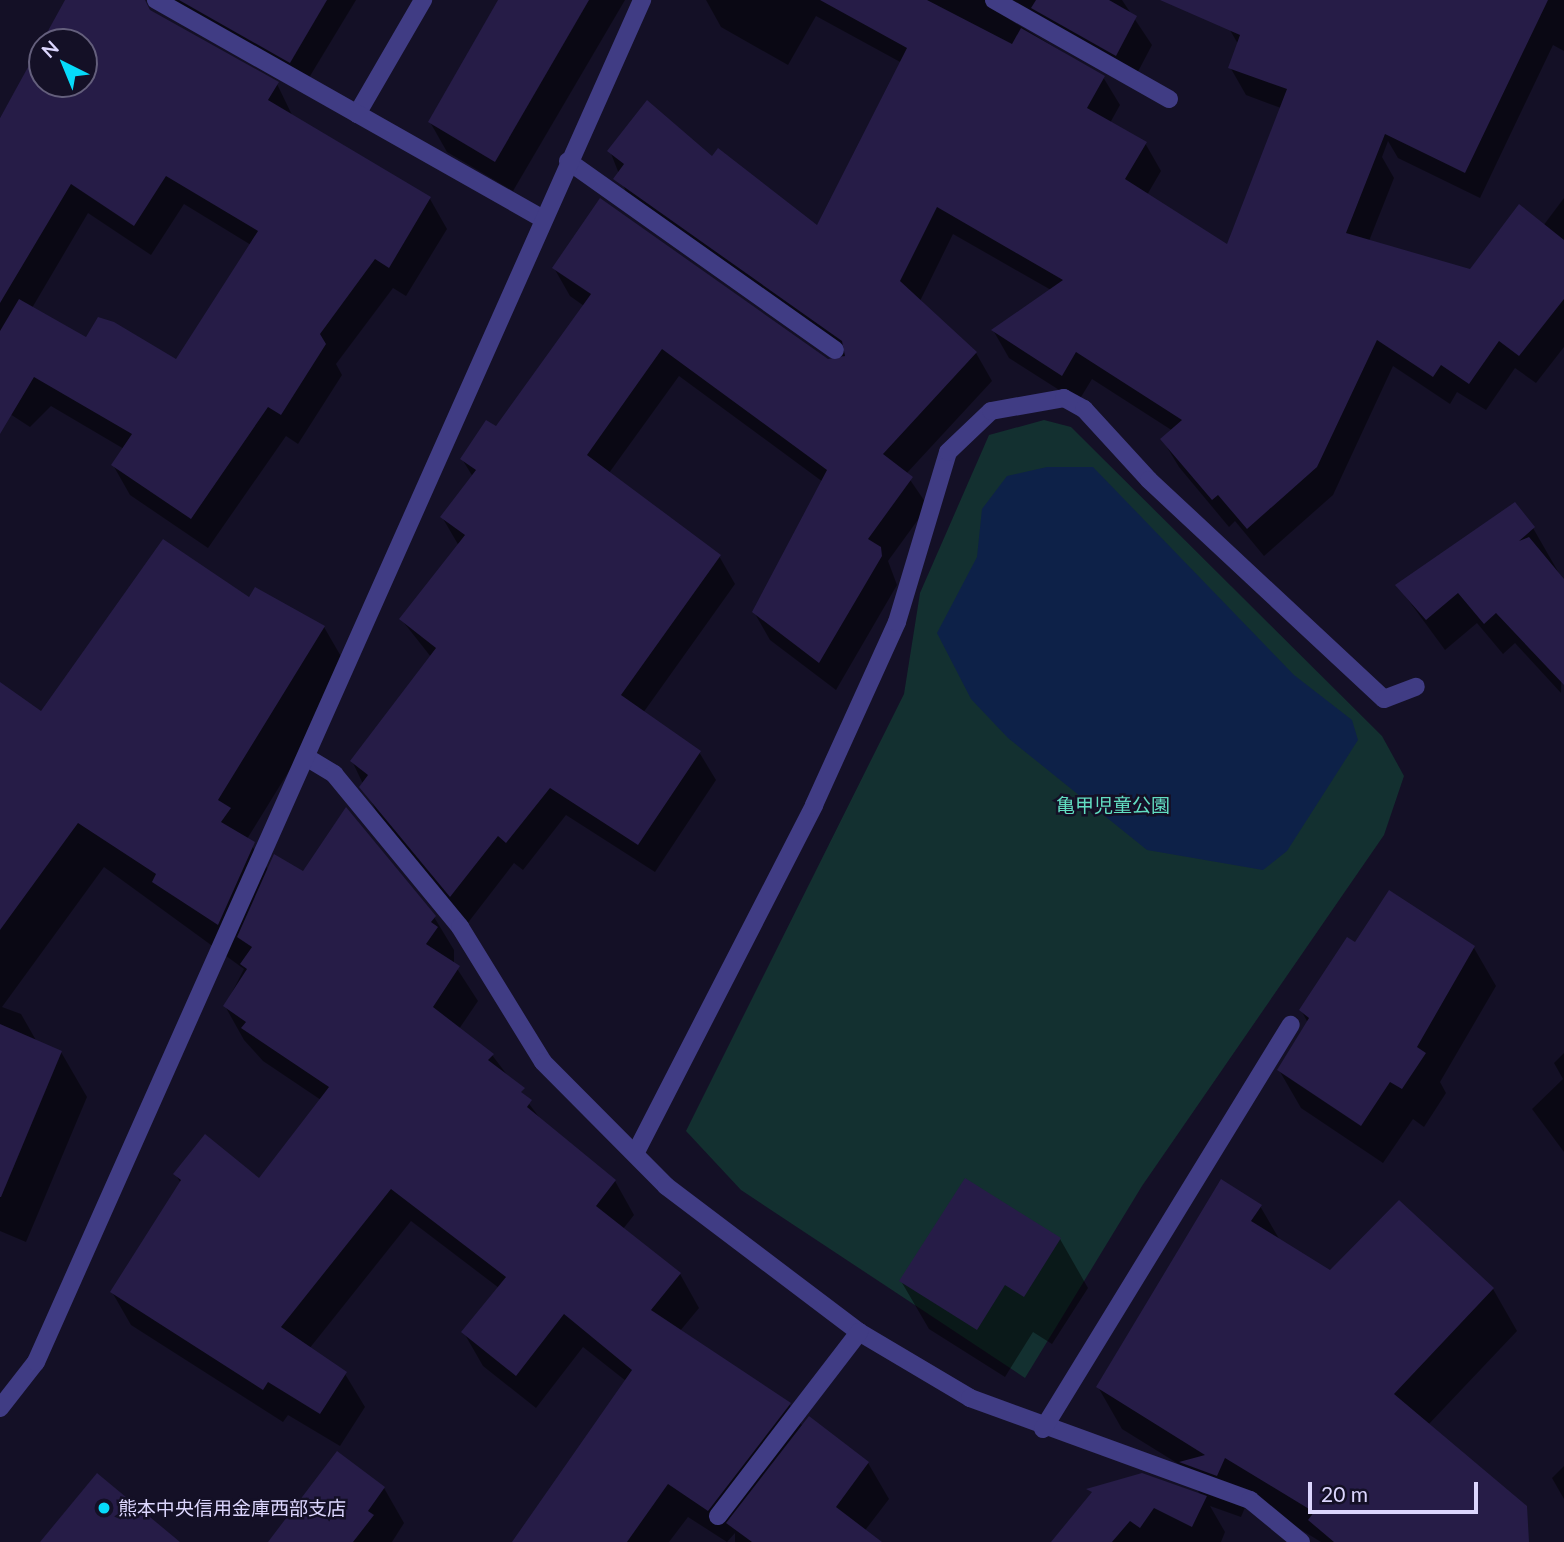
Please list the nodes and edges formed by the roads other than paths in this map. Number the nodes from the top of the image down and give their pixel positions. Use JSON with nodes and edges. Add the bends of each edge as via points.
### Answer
{"nodes":[{"id":1,"x":156,"y":0,"type":"edge"},
{"id":2,"x":423,"y":0,"type":"edge"},
{"id":3,"x":642,"y":0,"type":"edge"},
{"id":4,"x":994,"y":0,"type":"edge"},
{"id":5,"x":1169,"y":99,"type":"dead end"},
{"id":6,"x":357,"y":114,"type":"junction"},
{"id":7,"x":568,"y":161,"type":"junction"},
{"id":8,"x":543,"y":219,"type":"junction"},
{"id":9,"x":835,"y":350,"type":"dead end"},
{"id":10,"x":1416,"y":687,"type":"dead end"},
{"id":11,"x":306,"y":758,"type":"junction"},
{"id":12,"x":1291,"y":1025,"type":"dead end"},
{"id":13,"x":636,"y":1152,"type":"junction"},
{"id":14,"x":859,"y":1332,"type":"junction"},
{"id":15,"x":0,"y":1408,"type":"edge"},
{"id":16,"x":1043,"y":1429,"type":"junction"},
{"id":17,"x":718,"y":1516,"type":"dead end"},
{"id":18,"x":1301,"y":1542,"type":"edge"}],
"edges":[{"from":1,"to":6,"type":"street"},
{"from":2,"to":6,"type":"street"},
{"from":3,"to":7,"type":"street"},
{"from":4,"to":5,"type":"street"},
{"from":6,"to":8,"type":"street"},
{"from":7,"to":8,"type":"street"},
{"from":7,"to":9,"type":"street"},
{"from":8,"to":11,"type":"street"},
{"from":10,"to":13,"type":"street","via":[[1384,699],[1149,480],[1084,409],[1064,398],[991,411],[948,452],[897,622],[814,805]]},
{"from":11,"to":13,"type":"street","via":[[334,774],[460,927],[543,1062]]},
{"from":11,"to":15,"type":"street","via":[[36,1362]]},
{"from":12,"to":16,"type":"street"},
{"from":13,"to":14,"type":"street","via":[[666,1186]]},
{"from":14,"to":16,"type":"street","via":[[970,1398]]},
{"from":14,"to":17,"type":"street"},
{"from":16,"to":18,"type":"street","via":[[1250,1500]]}]}
